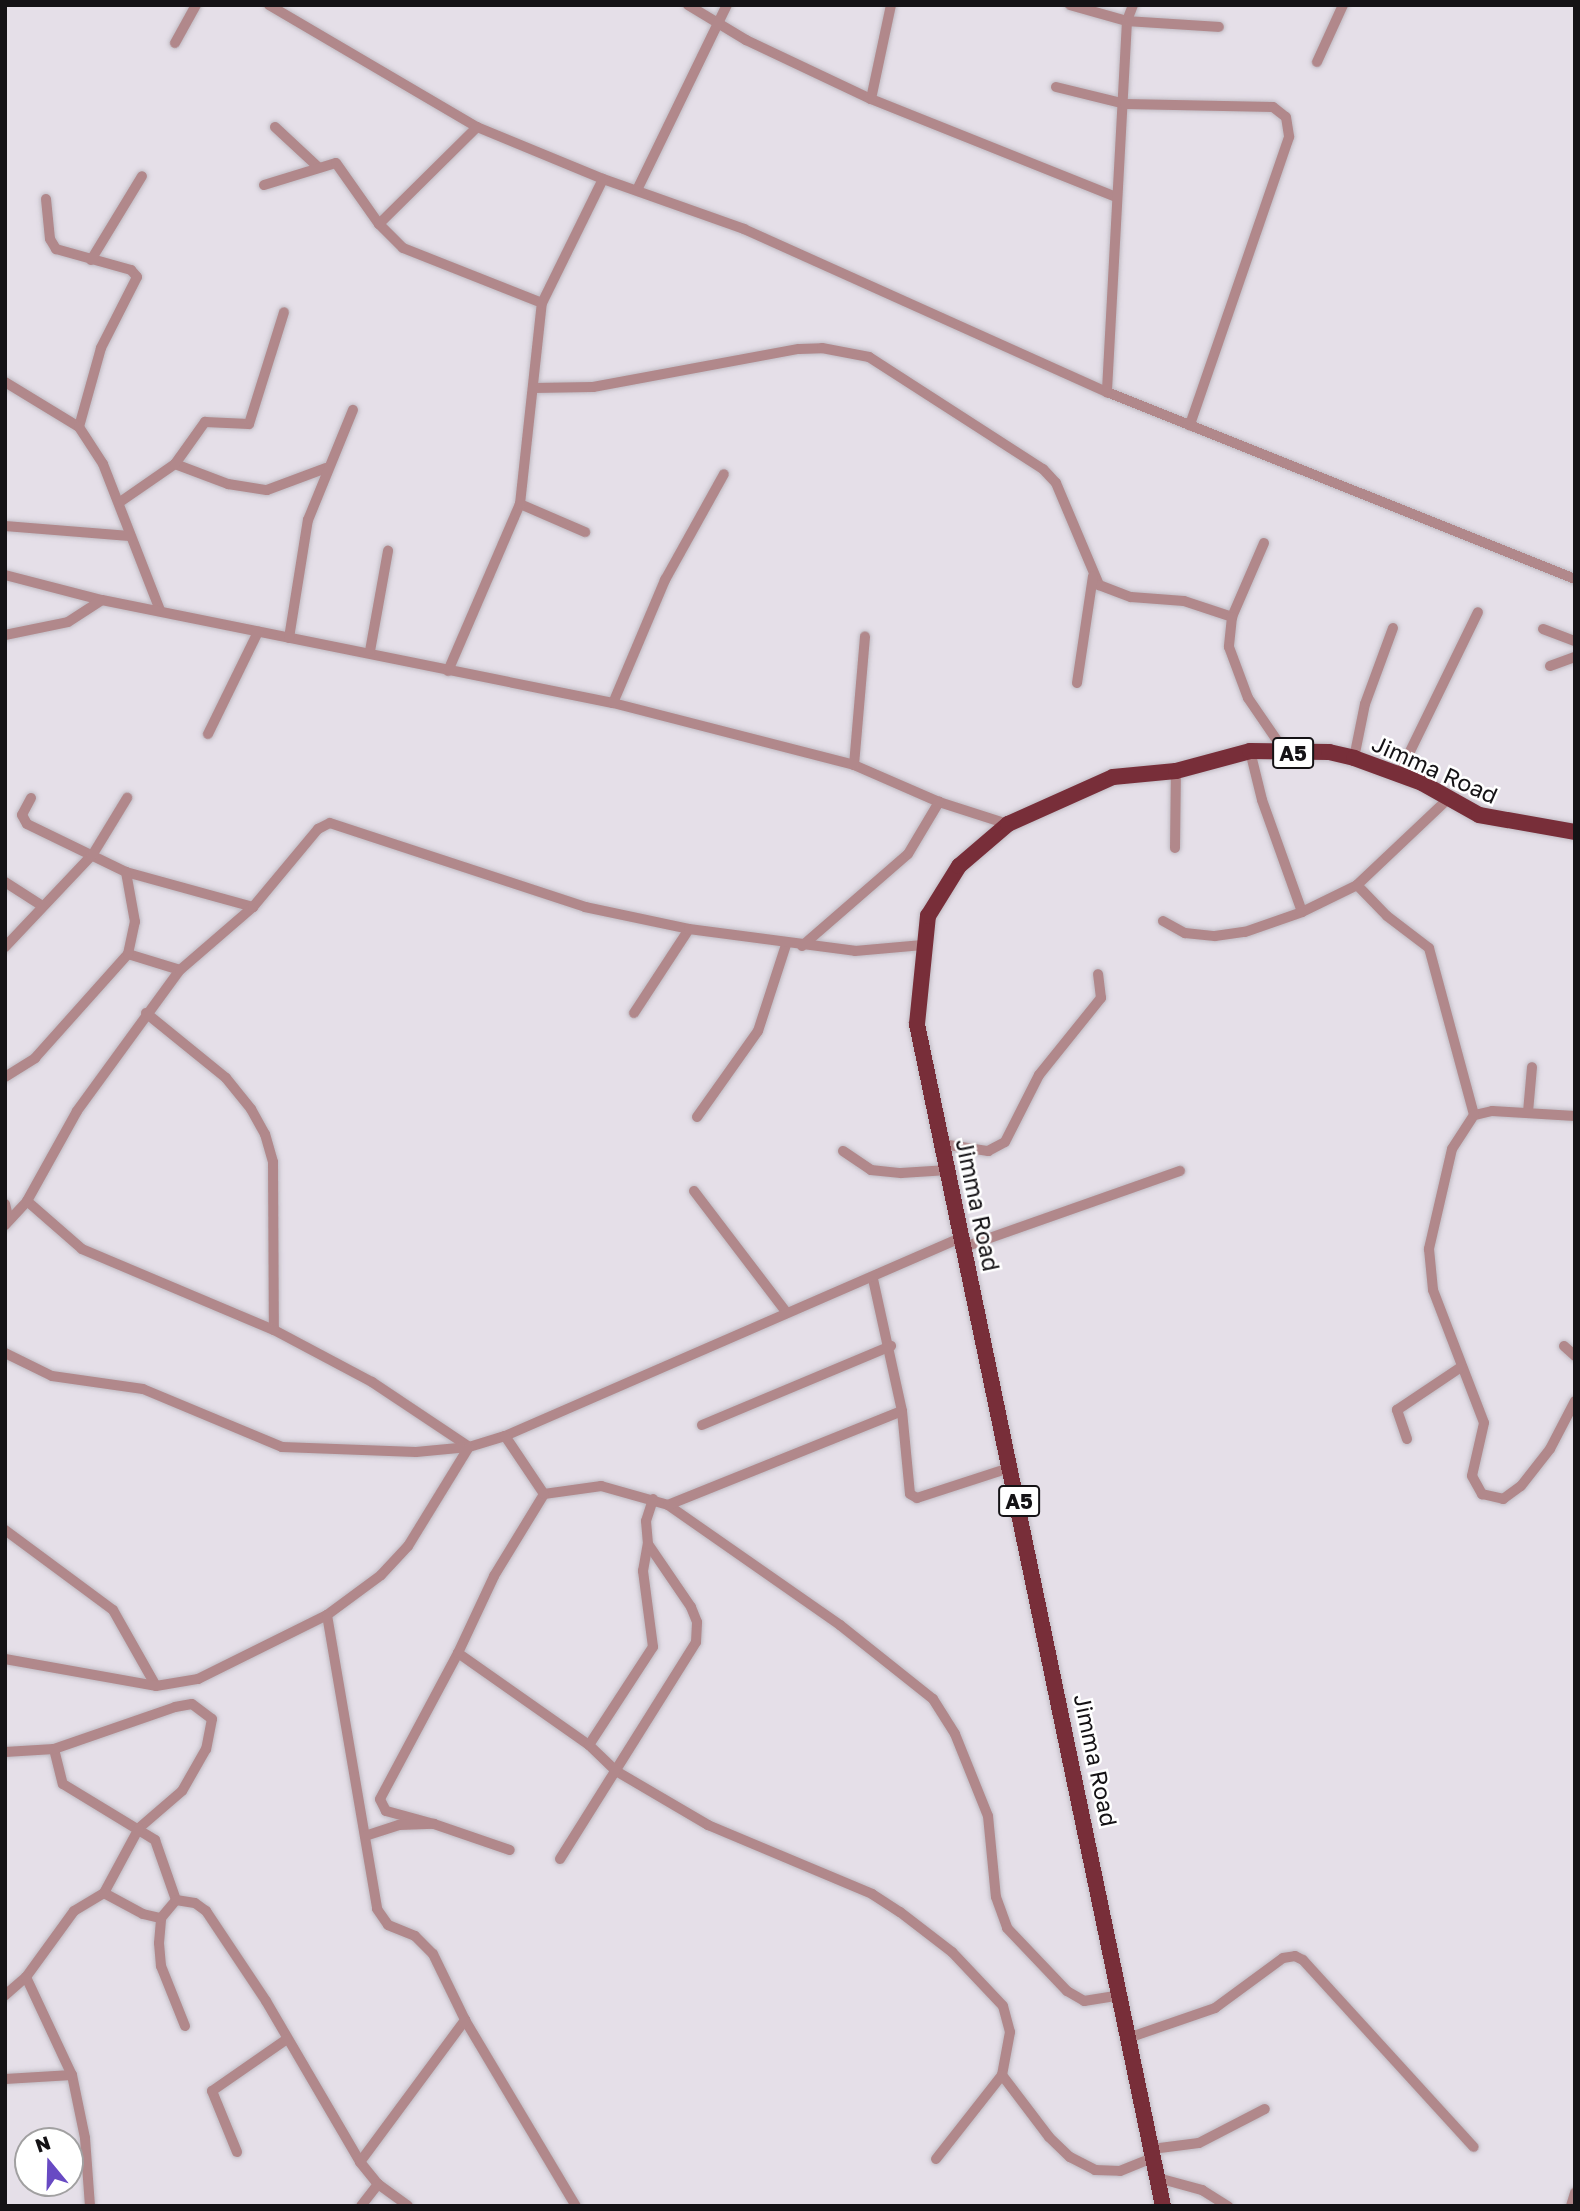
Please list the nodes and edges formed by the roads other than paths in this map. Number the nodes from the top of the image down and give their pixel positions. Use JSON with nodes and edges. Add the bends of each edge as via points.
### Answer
{"nodes":[{"id":1,"x":196,"y":5,"type":"edge"},
{"id":2,"x":269,"y":5,"type":"edge"},
{"id":3,"x":688,"y":5,"type":"edge"},
{"id":4,"x":727,"y":5,"type":"edge"},
{"id":5,"x":891,"y":5,"type":"edge"},
{"id":6,"x":1070,"y":5,"type":"edge"},
{"id":7,"x":1133,"y":5,"type":"edge"},
{"id":8,"x":1343,"y":5,"type":"edge"},
{"id":9,"x":1127,"y":21,"type":"junction"},
{"id":10,"x":718,"y":24,"type":"junction"},
{"id":11,"x":1219,"y":27,"type":"dead end"},
{"id":12,"x":175,"y":43,"type":"dead end"},
{"id":13,"x":1317,"y":62,"type":"dead end"},
{"id":14,"x":1056,"y":87,"type":"dead end"},
{"id":15,"x":871,"y":99,"type":"junction"},
{"id":16,"x":1125,"y":104,"type":"junction"},
{"id":17,"x":275,"y":127,"type":"dead end"},
{"id":18,"x":477,"y":127,"type":"junction"},
{"id":19,"x":318,"y":167,"type":"junction"},
{"id":20,"x":142,"y":176,"type":"dead end"},
{"id":21,"x":603,"y":179,"type":"junction"},
{"id":22,"x":264,"y":185,"type":"dead end"},
{"id":23,"x":637,"y":190,"type":"junction"},
{"id":24,"x":1116,"y":197,"type":"junction"},
{"id":25,"x":46,"y":199,"type":"dead end"},
{"id":26,"x":379,"y":224,"type":"junction"},
{"id":27,"x":91,"y":260,"type":"junction"},
{"id":28,"x":542,"y":303,"type":"junction"},
{"id":29,"x":284,"y":312,"type":"dead end"},
{"id":30,"x":5,"y":383,"type":"edge"},
{"id":31,"x":533,"y":388,"type":"junction"},
{"id":32,"x":1107,"y":391,"type":"junction"},
{"id":33,"x":353,"y":410,"type":"dead end"},
{"id":34,"x":1190,"y":425,"type":"junction"},
{"id":35,"x":79,"y":427,"type":"junction"},
{"id":36,"x":175,"y":464,"type":"junction"},
{"id":37,"x":326,"y":468,"type":"junction"},
{"id":38,"x":724,"y":474,"type":"dead end"},
{"id":39,"x":120,"y":502,"type":"junction"},
{"id":40,"x":520,"y":505,"type":"junction"},
{"id":41,"x":5,"y":526,"type":"edge"},
{"id":42,"x":585,"y":532,"type":"dead end"},
{"id":43,"x":130,"y":536,"type":"junction"},
{"id":44,"x":1264,"y":543,"type":"dead end"},
{"id":45,"x":388,"y":551,"type":"dead end"},
{"id":46,"x":5,"y":575,"type":"edge"},
{"id":47,"x":1093,"y":576,"type":"junction"},
{"id":48,"x":1575,"y":579,"type":"edge"},
{"id":49,"x":102,"y":600,"type":"junction"},
{"id":50,"x":160,"y":610,"type":"junction"},
{"id":51,"x":1478,"y":612,"type":"dead end"},
{"id":52,"x":1232,"y":617,"type":"junction"},
{"id":53,"x":1394,"y":628,"type":"dead end"},
{"id":54,"x":1543,"y":629,"type":"dead end"},
{"id":55,"x":258,"y":632,"type":"junction"},
{"id":56,"x":5,"y":635,"type":"edge"},
{"id":57,"x":865,"y":636,"type":"dead end"},
{"id":58,"x":289,"y":638,"type":"junction"},
{"id":59,"x":1575,"y":641,"type":"edge"},
{"id":60,"x":370,"y":651,"type":"junction"},
{"id":61,"x":1575,"y":657,"type":"edge"},
{"id":62,"x":1550,"y":666,"type":"dead end"},
{"id":63,"x":448,"y":671,"type":"junction"},
{"id":64,"x":1077,"y":683,"type":"dead end"},
{"id":65,"x":613,"y":703,"type":"junction"},
{"id":66,"x":208,"y":734,"type":"dead end"},
{"id":67,"x":1250,"y":751,"type":"junction"},
{"id":68,"x":1286,"y":753,"type":"junction"},
{"id":69,"x":1354,"y":758,"type":"junction"},
{"id":70,"x":854,"y":765,"type":"junction"},
{"id":71,"x":1176,"y":771,"type":"junction"},
{"id":72,"x":1399,"y":774,"type":"junction"},
{"id":73,"x":31,"y":798,"type":"dead end"},
{"id":74,"x":127,"y":798,"type":"dead end"},
{"id":75,"x":1448,"y":799,"type":"junction"},
{"id":76,"x":939,"y":802,"type":"junction"},
{"id":77,"x":1008,"y":824,"type":"junction"},
{"id":78,"x":1575,"y":832,"type":"edge"},
{"id":79,"x":1175,"y":848,"type":"dead end"},
{"id":80,"x":93,"y":854,"type":"junction"},
{"id":81,"x":126,"y":872,"type":"junction"},
{"id":82,"x":5,"y":882,"type":"edge"},
{"id":83,"x":1357,"y":885,"type":"junction"},
{"id":84,"x":41,"y":905,"type":"junction"},
{"id":85,"x":253,"y":907,"type":"junction"},
{"id":86,"x":1302,"y":912,"type":"junction"},
{"id":87,"x":1163,"y":921,"type":"dead end"},
{"id":88,"x":690,"y":929,"type":"junction"},
{"id":89,"x":786,"y":945,"type":"junction"},
{"id":90,"x":923,"y":945,"type":"junction"},
{"id":91,"x":802,"y":946,"type":"junction"},
{"id":92,"x":5,"y":947,"type":"edge"},
{"id":93,"x":128,"y":954,"type":"junction"},
{"id":94,"x":180,"y":970,"type":"junction"},
{"id":95,"x":1098,"y":974,"type":"dead end"},
{"id":96,"x":146,"y":1013,"type":"junction"},
{"id":97,"x":634,"y":1013,"type":"dead end"},
{"id":98,"x":1532,"y":1067,"type":"dead end"},
{"id":99,"x":5,"y":1077,"type":"edge"},
{"id":100,"x":1528,"y":1112,"type":"junction"},
{"id":101,"x":1474,"y":1115,"type":"junction"},
{"id":102,"x":1575,"y":1115,"type":"edge"},
{"id":103,"x":697,"y":1116,"type":"dead end"},
{"id":104,"x":942,"y":1144,"type":"junction"},
{"id":105,"x":843,"y":1151,"type":"dead end"},
{"id":106,"x":948,"y":1170,"type":"junction"},
{"id":107,"x":1180,"y":1171,"type":"dead end"},
{"id":108,"x":694,"y":1191,"type":"dead end"},
{"id":109,"x":27,"y":1201,"type":"junction"},
{"id":110,"x":5,"y":1205,"type":"edge"},
{"id":111,"x":7,"y":1222,"type":"edge"},
{"id":112,"x":963,"y":1242,"type":"junction"},
{"id":113,"x":873,"y":1279,"type":"junction"},
{"id":114,"x":787,"y":1313,"type":"junction"},
{"id":115,"x":274,"y":1330,"type":"junction"},
{"id":116,"x":891,"y":1346,"type":"junction"},
{"id":117,"x":1564,"y":1346,"type":"dead end"},
{"id":118,"x":5,"y":1353,"type":"edge"},
{"id":119,"x":1575,"y":1356,"type":"edge"},
{"id":120,"x":1461,"y":1367,"type":"junction"},
{"id":121,"x":1575,"y":1401,"type":"edge"},
{"id":122,"x":902,"y":1411,"type":"junction"},
{"id":123,"x":702,"y":1425,"type":"dead end"},
{"id":124,"x":505,"y":1436,"type":"junction"},
{"id":125,"x":1407,"y":1439,"type":"dead end"},
{"id":126,"x":469,"y":1447,"type":"junction"},
{"id":127,"x":1012,"y":1467,"type":"junction"},
{"id":128,"x":544,"y":1494,"type":"junction"},
{"id":129,"x":653,"y":1499,"type":"junction"},
{"id":130,"x":668,"y":1505,"type":"junction"},
{"id":131,"x":5,"y":1530,"type":"edge"},
{"id":132,"x":648,"y":1544,"type":"junction"},
{"id":133,"x":327,"y":1615,"type":"junction"},
{"id":134,"x":458,"y":1653,"type":"junction"},
{"id":135,"x":5,"y":1658,"type":"edge"},
{"id":136,"x":156,"y":1686,"type":"junction"},
{"id":137,"x":589,"y":1745,"type":"junction"},
{"id":138,"x":54,"y":1749,"type":"junction"},
{"id":139,"x":5,"y":1752,"type":"edge"},
{"id":140,"x":616,"y":1771,"type":"junction"},
{"id":141,"x":434,"y":1824,"type":"junction"},
{"id":142,"x":139,"y":1828,"type":"junction"},
{"id":143,"x":365,"y":1836,"type":"junction"},
{"id":144,"x":510,"y":1850,"type":"dead end"},
{"id":145,"x":560,"y":1859,"type":"dead end"},
{"id":146,"x":104,"y":1893,"type":"junction"},
{"id":147,"x":176,"y":1900,"type":"junction"},
{"id":148,"x":161,"y":1918,"type":"junction"},
{"id":149,"x":26,"y":1977,"type":"junction"},
{"id":150,"x":5,"y":1995,"type":"edge"},
{"id":151,"x":1122,"y":1995,"type":"junction"},
{"id":152,"x":465,"y":2020,"type":"junction"},
{"id":153,"x":185,"y":2026,"type":"dead end"},
{"id":154,"x":1132,"y":2037,"type":"junction"},
{"id":155,"x":287,"y":2039,"type":"junction"},
{"id":156,"x":72,"y":2075,"type":"junction"},
{"id":157,"x":1002,"y":2076,"type":"junction"},
{"id":158,"x":5,"y":2079,"type":"edge"},
{"id":159,"x":1265,"y":2109,"type":"dead end"},
{"id":160,"x":1474,"y":2147,"type":"dead end"},
{"id":161,"x":237,"y":2152,"type":"dead end"},
{"id":162,"x":1152,"y":2154,"type":"junction"},
{"id":163,"x":936,"y":2159,"type":"dead end"},
{"id":164,"x":360,"y":2162,"type":"junction"},
{"id":165,"x":1158,"y":2178,"type":"junction"},
{"id":166,"x":378,"y":2184,"type":"junction"},
{"id":167,"x":1575,"y":2193,"type":"edge"},
{"id":168,"x":90,"y":2206,"type":"edge"},
{"id":169,"x":360,"y":2206,"type":"edge"},
{"id":170,"x":408,"y":2206,"type":"edge"},
{"id":171,"x":576,"y":2206,"type":"edge"},
{"id":172,"x":1163,"y":2206,"type":"edge"},
{"id":173,"x":1228,"y":2206,"type":"edge"},
{"id":174,"x":1571,"y":2206,"type":"edge"}],
"edges":[{"from":1,"to":12,"type":"street"},
{"from":2,"to":18,"type":"street"},
{"from":3,"to":10,"type":"street"},
{"from":4,"to":10,"type":"street"},
{"from":5,"to":15,"type":"street"},
{"from":6,"to":9,"type":"street"},
{"from":7,"to":9,"type":"street"},
{"from":8,"to":13,"type":"street"},
{"from":9,"to":11,"type":"street"},
{"from":9,"to":16,"type":"street"},
{"from":10,"to":15,"type":"street"},
{"from":10,"to":23,"type":"street"},
{"from":14,"to":16,"type":"street"},
{"from":15,"to":24,"type":"street"},
{"from":16,"to":24,"type":"street"},
{"from":16,"to":34,"type":"street","via":[[1273,107],[1286,117],[1289,137]]},
{"from":17,"to":19,"type":"street"},
{"from":18,"to":21,"type":"street"},
{"from":18,"to":26,"type":"street"},
{"from":19,"to":22,"type":"street"},
{"from":19,"to":26,"type":"street","via":[[336,163]]},
{"from":20,"to":27,"type":"street"},
{"from":21,"to":23,"type":"street"},
{"from":21,"to":28,"type":"street"},
{"from":23,"to":32,"type":"street","via":[[744,229]]},
{"from":24,"to":32,"type":"street"},
{"from":25,"to":27,"type":"street","via":[[52,245]]},
{"from":26,"to":28,"type":"street","via":[[403,248],[420,257]]},
{"from":27,"to":35,"type":"street","via":[[131,270],[137,280],[102,348]]},
{"from":28,"to":31,"type":"street"},
{"from":29,"to":36,"type":"street","via":[[252,420],[244,425],[205,422]]},
{"from":30,"to":35,"type":"street"},
{"from":31,"to":40,"type":"street"},
{"from":31,"to":47,"type":"street","via":[[593,387],[799,349],[869,356],[1043,469],[1056,483]]},
{"from":32,"to":34,"type":"street"},
{"from":33,"to":37,"type":"street"},
{"from":34,"to":48,"type":"street"},
{"from":35,"to":39,"type":"street"},
{"from":36,"to":37,"type":"street","via":[[228,484],[267,490]]},
{"from":36,"to":39,"type":"street"},
{"from":37,"to":58,"type":"street","via":[[309,520]]},
{"from":38,"to":65,"type":"street","via":[[664,580]]},
{"from":39,"to":43,"type":"street"},
{"from":40,"to":42,"type":"street"},
{"from":40,"to":63,"type":"street"},
{"from":41,"to":43,"type":"street"},
{"from":43,"to":50,"type":"street"},
{"from":44,"to":52,"type":"street"},
{"from":45,"to":60,"type":"street"},
{"from":46,"to":49,"type":"street"},
{"from":47,"to":52,"type":"street","via":[[1108,592],[1184,601]]},
{"from":47,"to":64,"type":"street"},
{"from":49,"to":50,"type":"street"},
{"from":49,"to":56,"type":"street","via":[[68,622]]},
{"from":50,"to":55,"type":"street"},
{"from":51,"to":72,"type":"street"},
{"from":52,"to":68,"type":"street","via":[[1229,647],[1248,698]]},
{"from":53,"to":69,"type":"street","via":[[1365,704]]},
{"from":54,"to":59,"type":"street"},
{"from":55,"to":58,"type":"street"},
{"from":55,"to":66,"type":"street"},
{"from":57,"to":70,"type":"street"},
{"from":58,"to":60,"type":"street"},
{"from":60,"to":63,"type":"street"},
{"from":61,"to":62,"type":"street"},
{"from":63,"to":65,"type":"street"},
{"from":65,"to":70,"type":"street"},
{"from":67,"to":68,"type":"highway","name":"Jimma Road","number":"A5"},
{"from":67,"to":71,"type":"highway","name":"Jimma Road","number":"A5"},
{"from":67,"to":86,"type":"street","via":[[1262,800]]},
{"from":68,"to":69,"type":"highway","name":"Jimma Road","number":"A5","via":[[1329,752]]},
{"from":69,"to":72,"type":"highway","name":"Jimma Road","number":"A5"},
{"from":70,"to":76,"type":"street"},
{"from":71,"to":77,"type":"highway","name":"Jimma Road","number":"A5","via":[[1113,777]]},
{"from":71,"to":79,"type":"street"},
{"from":72,"to":75,"type":"highway","name":"Jimma Road","number":"A5"},
{"from":73,"to":80,"type":"street","via":[[23,821]]},
{"from":74,"to":80,"type":"street"},
{"from":75,"to":78,"type":"highway","name":"Jimma Road","number":"A5","via":[[1501,822]]},
{"from":75,"to":83,"type":"street"},
{"from":76,"to":77,"type":"street"},
{"from":76,"to":91,"type":"street","via":[[908,854]]},
{"from":77,"to":90,"type":"highway","name":"Jimma Road","number":"A5","via":[[972,852],[937,898]]},
{"from":80,"to":81,"type":"street"},
{"from":80,"to":84,"type":"street"},
{"from":81,"to":85,"type":"street"},
{"from":81,"to":93,"type":"street","via":[[135,922]]},
{"from":82,"to":84,"type":"street"},
{"from":83,"to":86,"type":"street"},
{"from":83,"to":101,"type":"street","via":[[1387,916],[1429,948]]},
{"from":84,"to":92,"type":"street"},
{"from":85,"to":88,"type":"street","via":[[318,829],[330,823],[585,907]]},
{"from":85,"to":94,"type":"street"},
{"from":86,"to":87,"type":"street","via":[[1215,936],[1185,933]]},
{"from":88,"to":89,"type":"street"},
{"from":88,"to":97,"type":"street"},
{"from":89,"to":91,"type":"street"},
{"from":89,"to":103,"type":"street","via":[[758,1031]]},
{"from":90,"to":91,"type":"street","via":[[868,951]]},
{"from":90,"to":104,"type":"highway","name":"Jimma Road","number":"A5","via":[[917,1024]]},
{"from":93,"to":94,"type":"street"},
{"from":93,"to":99,"type":"street","via":[[35,1058]]},
{"from":94,"to":96,"type":"street"},
{"from":95,"to":104,"type":"street","via":[[1101,998],[1039,1075],[1005,1142],[988,1151]]},
{"from":96,"to":109,"type":"street","via":[[77,1111]]},
{"from":96,"to":115,"type":"street","via":[[226,1078],[265,1134],[273,1162]]},
{"from":98,"to":100,"type":"street"},
{"from":100,"to":101,"type":"street"},
{"from":100,"to":102,"type":"street"},
{"from":101,"to":120,"type":"street","via":[[1452,1149],[1429,1249],[1433,1290]]},
{"from":104,"to":106,"type":"highway","name":"Jimma Road","number":"A5"},
{"from":105,"to":106,"type":"street","via":[[871,1170]]},
{"from":106,"to":112,"type":"highway","name":"Jimma Road","number":"A5"},
{"from":107,"to":112,"type":"street"},
{"from":108,"to":114,"type":"street"},
{"from":109,"to":111,"type":"street"},
{"from":109,"to":115,"type":"street","via":[[82,1249]]},
{"from":110,"to":111,"type":"street"},
{"from":112,"to":113,"type":"street"},
{"from":112,"to":127,"type":"highway","name":"Jimma Road","number":"A5"},
{"from":113,"to":114,"type":"street"},
{"from":113,"to":116,"type":"street"},
{"from":114,"to":124,"type":"street"},
{"from":115,"to":126,"type":"street","via":[[372,1382]]},
{"from":116,"to":122,"type":"street"},
{"from":116,"to":123,"type":"street"},
{"from":117,"to":119,"type":"street"},
{"from":118,"to":126,"type":"street","via":[[51,1376],[143,1389],[282,1447],[416,1452]]},
{"from":120,"to":121,"type":"street","via":[[1484,1423],[1473,1482],[1482,1494],[1496,1500],[1512,1494],[1535,1468]]},
{"from":120,"to":125,"type":"street","via":[[1397,1410]]},
{"from":122,"to":127,"type":"street","via":[[907,1489],[917,1499]]},
{"from":122,"to":130,"type":"street"},
{"from":124,"to":126,"type":"street"},
{"from":124,"to":128,"type":"street"},
{"from":126,"to":133,"type":"street","via":[[408,1546],[381,1575]]},
{"from":127,"to":151,"type":"highway","name":"Jimma Road","number":"A5"},
{"from":128,"to":129,"type":"street","via":[[601,1486]]},
{"from":128,"to":134,"type":"street","via":[[494,1576]]},
{"from":129,"to":130,"type":"street"},
{"from":129,"to":132,"type":"street","via":[[646,1521]]},
{"from":130,"to":151,"type":"street","via":[[840,1625],[933,1699],[955,1734],[988,1816],[996,1897],[1007,1928],[1067,1991],[1084,2001]]},
{"from":131,"to":136,"type":"street","via":[[113,1610]]},
{"from":132,"to":137,"type":"street","via":[[643,1571],[653,1647]]},
{"from":132,"to":140,"type":"street","via":[[691,1608],[698,1630],[696,1642]]},
{"from":133,"to":136,"type":"street","via":[[198,1679]]},
{"from":133,"to":143,"type":"street"},
{"from":134,"to":137,"type":"street"},
{"from":134,"to":141,"type":"street","via":[[380,1799],[386,1811]]},
{"from":135,"to":136,"type":"street"},
{"from":137,"to":140,"type":"street"},
{"from":138,"to":139,"type":"street"},
{"from":138,"to":142,"type":"street","via":[[63,1784]]},
{"from":138,"to":142,"type":"street","via":[[175,1707],[192,1704],[205,1711],[212,1719],[211,1729],[196,1771],[182,1791]]},
{"from":140,"to":145,"type":"street"},
{"from":140,"to":157,"type":"street","via":[[708,1825],[872,1894],[952,1951],[1003,2006],[1010,2032]]},
{"from":141,"to":143,"type":"street","via":[[399,1825]]},
{"from":141,"to":144,"type":"street"},
{"from":142,"to":146,"type":"street"},
{"from":142,"to":147,"type":"street","via":[[160,1849]]},
{"from":143,"to":152,"type":"street","via":[[382,1919],[423,1942]]},
{"from":146,"to":148,"type":"street","via":[[143,1914]]},
{"from":146,"to":149,"type":"street","via":[[60,1925]]},
{"from":147,"to":148,"type":"street"},
{"from":147,"to":155,"type":"street","via":[[195,1903],[206,1911]]},
{"from":148,"to":153,"type":"street","via":[[161,1966]]},
{"from":149,"to":150,"type":"street"},
{"from":149,"to":156,"type":"street"},
{"from":151,"to":154,"type":"highway","name":"Jimma Road","number":"A5"},
{"from":152,"to":164,"type":"street"},
{"from":152,"to":171,"type":"street"},
{"from":154,"to":160,"type":"street","via":[[1215,2008],[1283,1958],[1295,1956],[1303,1959]]},
{"from":154,"to":162,"type":"highway","name":"Jimma Road","number":"A5"},
{"from":155,"to":161,"type":"street","via":[[212,2091]]},
{"from":155,"to":164,"type":"street"},
{"from":156,"to":158,"type":"street"},
{"from":156,"to":168,"type":"street","via":[[85,2138]]},
{"from":157,"to":162,"type":"street","via":[[1049,2137],[1094,2170],[1120,2171]]},
{"from":157,"to":163,"type":"street"},
{"from":159,"to":162,"type":"street","via":[[1199,2143]]},
{"from":162,"to":165,"type":"highway","name":"Jimma Road","number":"A5"},
{"from":164,"to":166,"type":"street"},
{"from":165,"to":172,"type":"highway","name":"Jimma Road","number":"A5"},
{"from":165,"to":173,"type":"street","via":[[1202,2190]]},
{"from":166,"to":169,"type":"street"},
{"from":166,"to":170,"type":"street"},
{"from":167,"to":174,"type":"street"}]}
